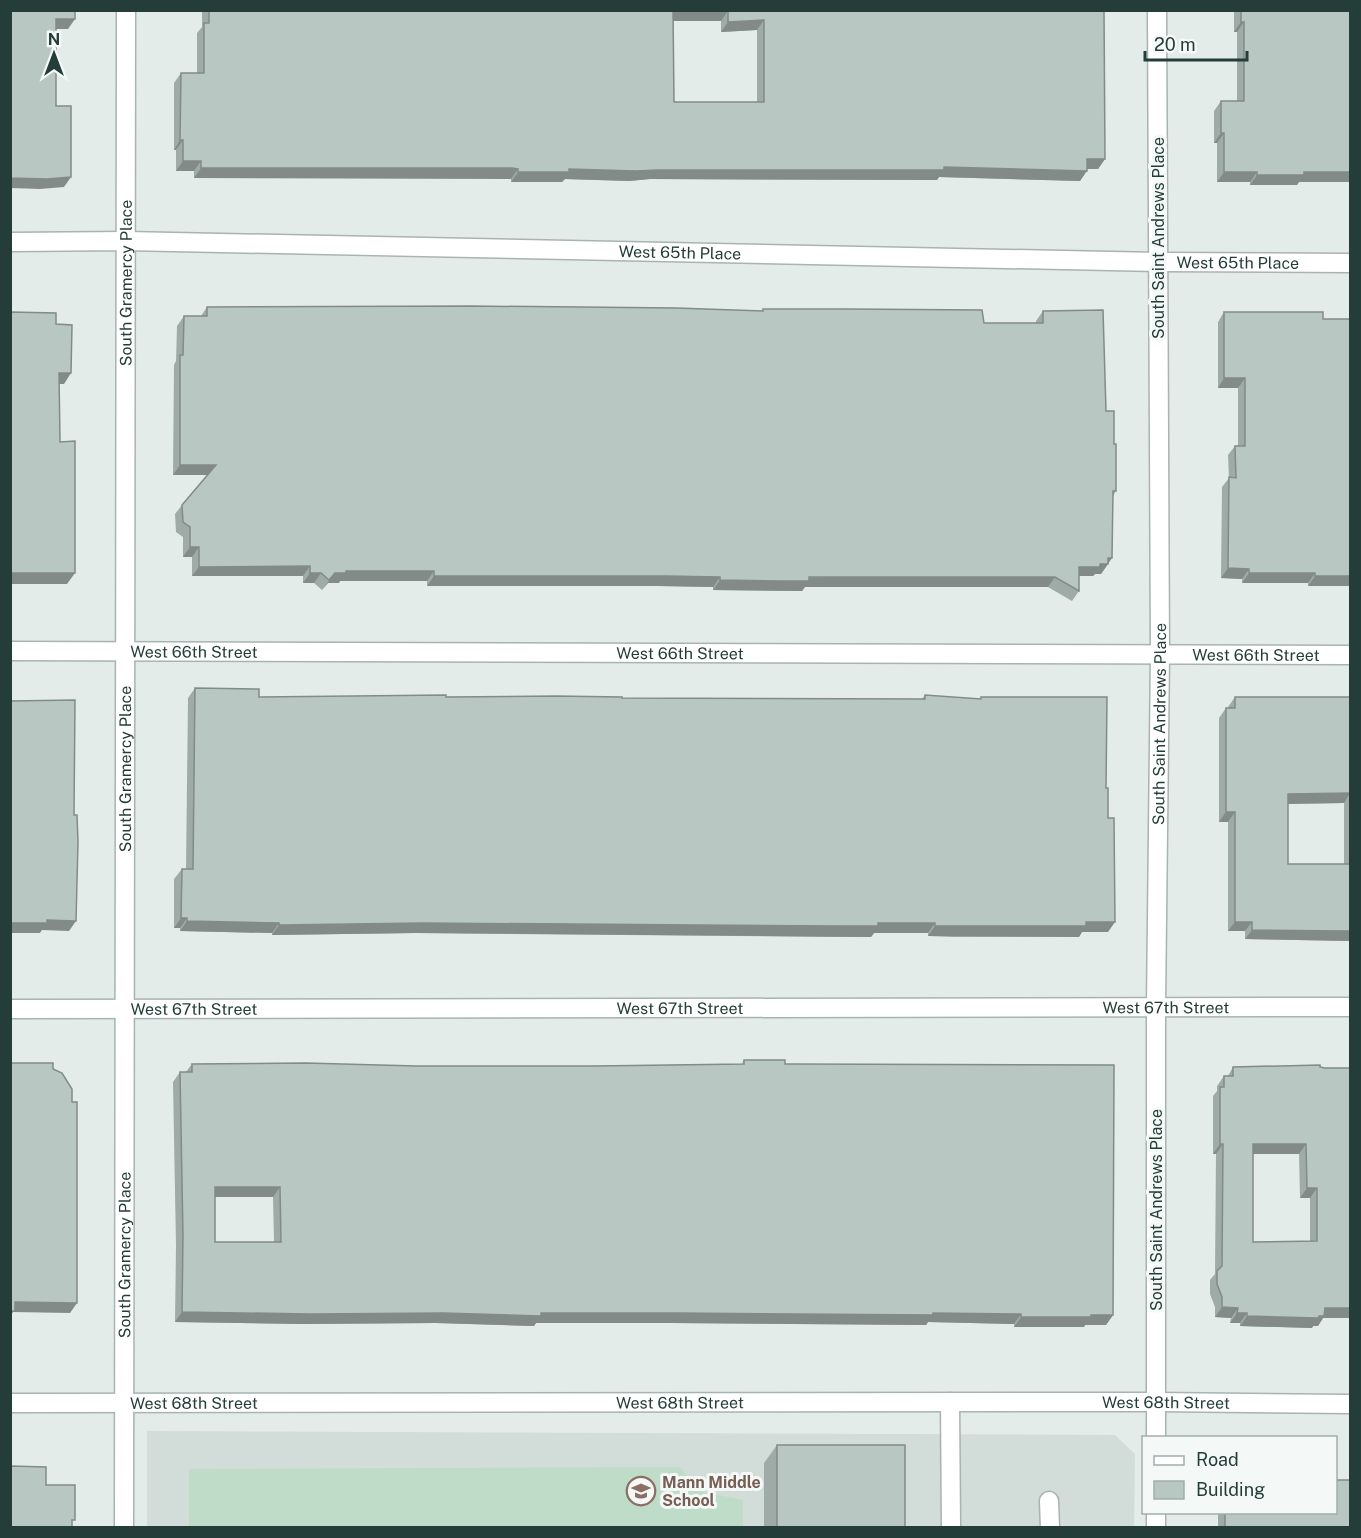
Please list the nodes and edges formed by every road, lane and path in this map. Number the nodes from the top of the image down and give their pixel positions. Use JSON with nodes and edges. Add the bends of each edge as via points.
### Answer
{"nodes":[{"id":1,"x":126,"y":10,"type":"edge"},
{"id":2,"x":1157,"y":10,"type":"edge"},
{"id":3,"x":10,"y":242,"type":"edge"},
{"id":4,"x":126,"y":242,"type":"junction"},
{"id":5,"x":1158,"y":262,"type":"junction"},
{"id":6,"x":1350,"y":263,"type":"edge"},
{"id":7,"x":10,"y":651,"type":"edge"},
{"id":8,"x":125,"y":652,"type":"junction"},
{"id":9,"x":1160,"y":654,"type":"junction"},
{"id":10,"x":1350,"y":655,"type":"edge"},
{"id":11,"x":1156,"y":1006,"type":"junction"},
{"id":12,"x":124,"y":1008,"type":"junction"},
{"id":13,"x":1350,"y":1008,"type":"edge"},
{"id":14,"x":10,"y":1009,"type":"edge"},
{"id":15,"x":950,"y":1402,"type":"junction"},
{"id":16,"x":1156,"y":1402,"type":"junction"},
{"id":17,"x":10,"y":1403,"type":"edge"},
{"id":18,"x":124,"y":1404,"type":"junction"},
{"id":19,"x":1350,"y":1404,"type":"edge"},
{"id":20,"x":1156,"y":1436,"type":"edge"},
{"id":21,"x":1049,"y":1502,"type":"dead end"},
{"id":22,"x":123,"y":1527,"type":"edge"},
{"id":23,"x":951,"y":1527,"type":"edge"},
{"id":24,"x":1050,"y":1527,"type":"edge"}],
"edges":[{"from":1,"to":4,"type":"street","name":"South Gramercy Place"},
{"from":2,"to":5,"type":"street","name":"South Saint Andrews Place"},
{"from":3,"to":4,"type":"street","name":"West 65th Place"},
{"from":4,"to":5,"type":"street","name":"West 65th Place"},
{"from":4,"to":8,"type":"street","name":"South Gramercy Place"},
{"from":5,"to":6,"type":"street","name":"West 65th Place"},
{"from":5,"to":9,"type":"street","name":"South Saint Andrews Place"},
{"from":7,"to":8,"type":"street","name":"West 66th Street"},
{"from":8,"to":9,"type":"street","name":"West 66th Street"},
{"from":8,"to":12,"type":"street","name":"South Gramercy Place"},
{"from":9,"to":10,"type":"street","name":"West 66th Street"},
{"from":9,"to":11,"type":"street","name":"South Saint Andrews Place"},
{"from":11,"to":12,"type":"street","name":"West 67th Street"},
{"from":11,"to":13,"type":"street","name":"West 67th Street"},
{"from":11,"to":16,"type":"street","name":"South Saint Andrews Place"},
{"from":12,"to":14,"type":"street","name":"West 67th Street"},
{"from":12,"to":18,"type":"street","name":"South Gramercy Place"},
{"from":15,"to":16,"type":"street","name":"West 68th Street"},
{"from":15,"to":18,"type":"street","name":"West 68th Street"},
{"from":15,"to":23,"type":"street"},
{"from":16,"to":19,"type":"street","name":"West 68th Street"},
{"from":16,"to":20,"type":"street","name":"South Saint Andrews Place"},
{"from":17,"to":18,"type":"street","name":"West 68th Street"},
{"from":18,"to":22,"type":"street","name":"South Gramercy Place"},
{"from":21,"to":24,"type":"street"}]}
